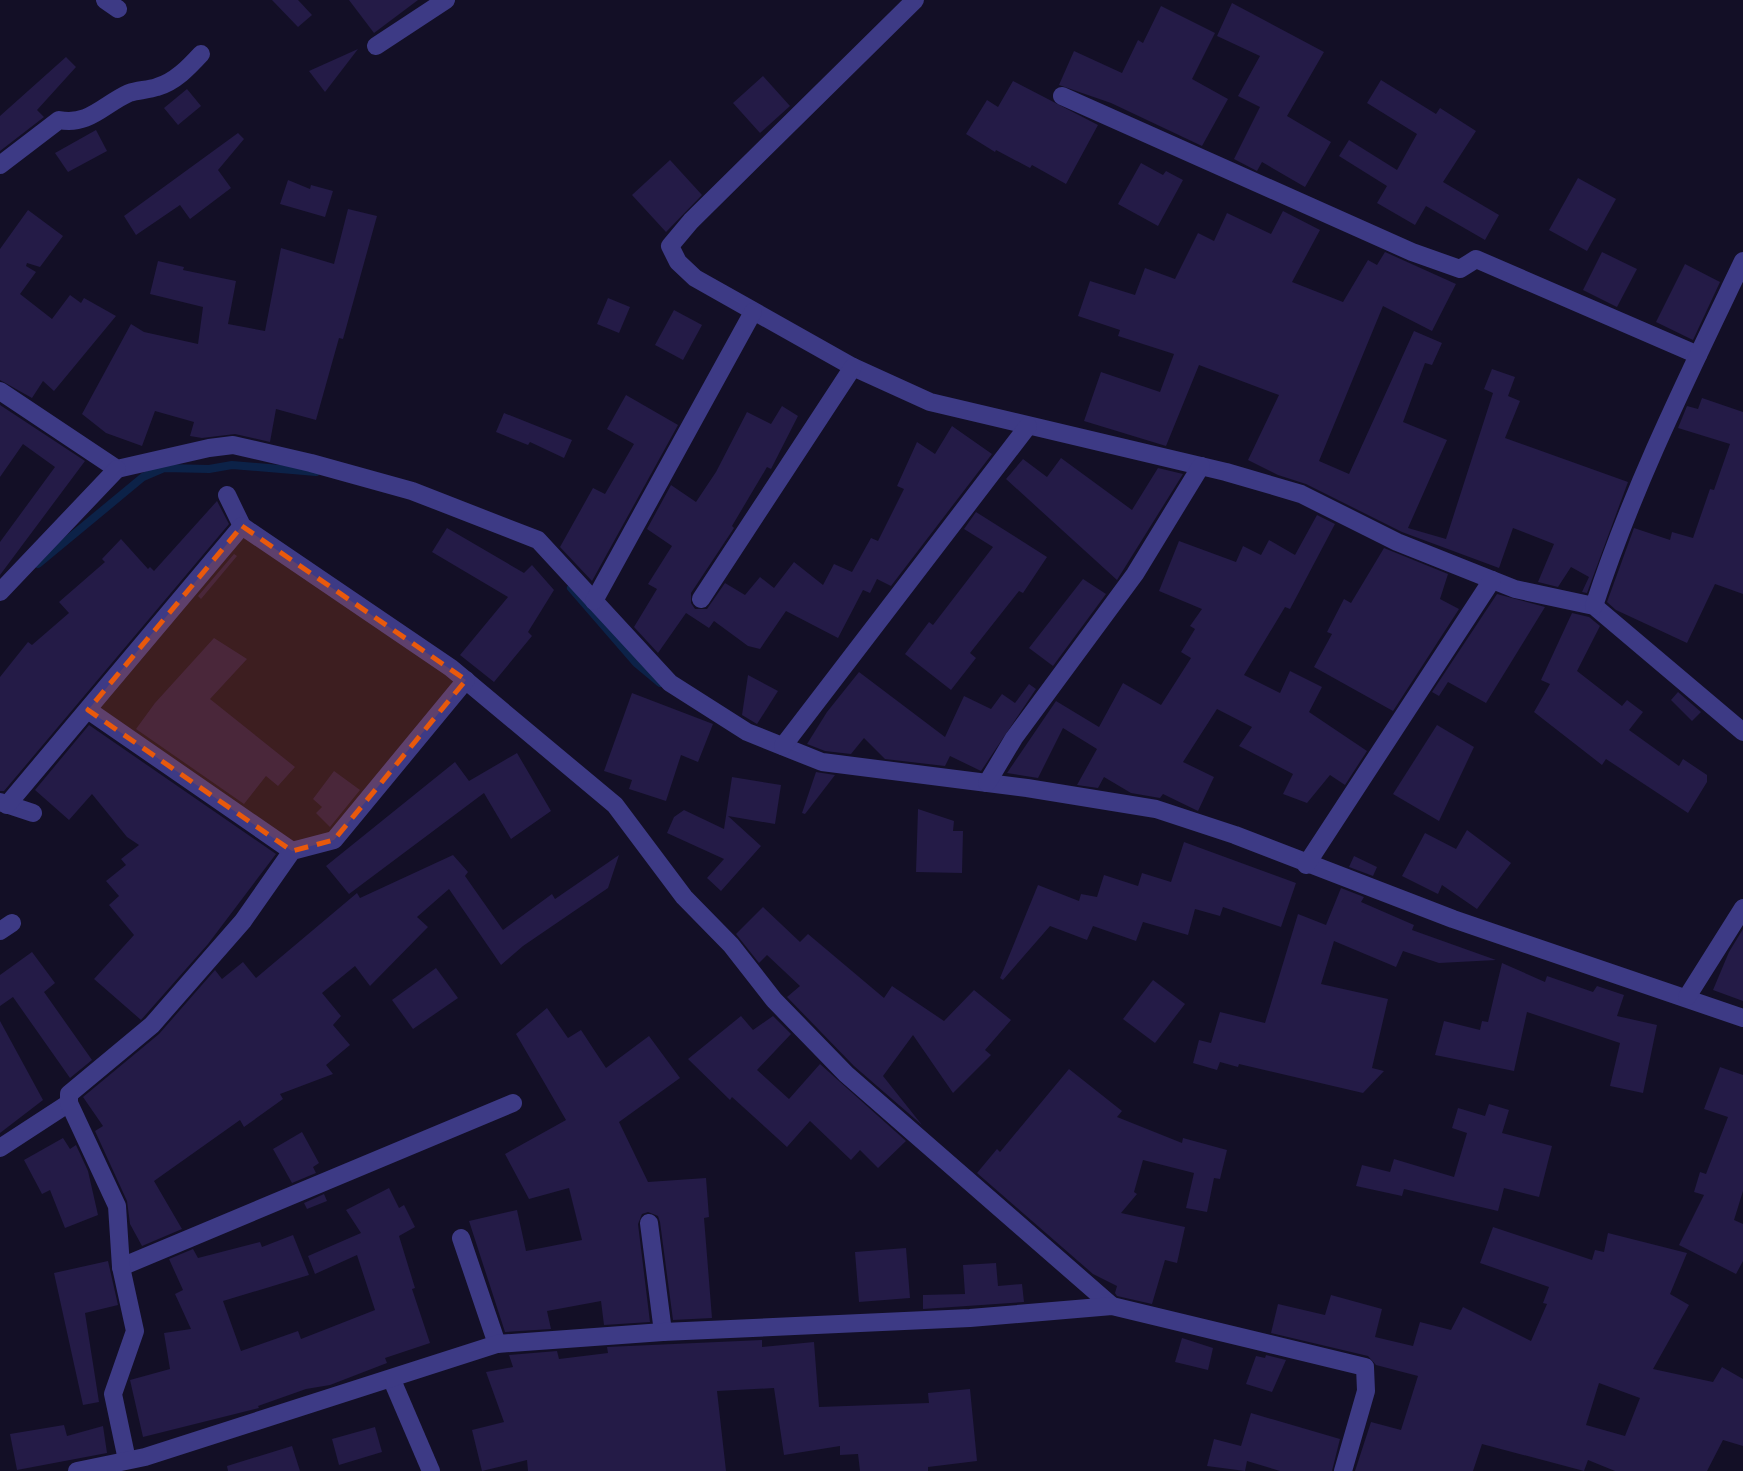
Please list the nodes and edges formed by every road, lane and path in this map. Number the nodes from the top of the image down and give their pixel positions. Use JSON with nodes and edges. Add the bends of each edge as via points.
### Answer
{"nodes":[{"id":1,"x":446,"y":0,"type":"edge"},
{"id":2,"x":915,"y":0,"type":"edge"},
{"id":3,"x":376,"y":46,"type":"dead end"},
{"id":4,"x":201,"y":54,"type":"dead end"},
{"id":5,"x":1062,"y":96,"type":"dead end"},
{"id":6,"x":0,"y":165,"type":"edge"},
{"id":7,"x":1743,"y":261,"type":"edge"},
{"id":8,"x":753,"y":312,"type":"junction"},
{"id":9,"x":1698,"y":355,"type":"junction"},
{"id":10,"x":853,"y":366,"type":"junction"},
{"id":11,"x":0,"y":391,"type":"edge"},
{"id":12,"x":1028,"y":426,"type":"junction"},
{"id":13,"x":1200,"y":466,"type":"junction"},
{"id":14,"x":117,"y":469,"type":"junction"},
{"id":15,"x":227,"y":495,"type":"dead end"},
{"id":16,"x":242,"y":526,"type":"junction"},
{"id":17,"x":1492,"y":580,"type":"junction"},
{"id":18,"x":0,"y":592,"type":"edge"},
{"id":19,"x":701,"y":599,"type":"dead end"},
{"id":20,"x":594,"y":601,"type":"junction"},
{"id":21,"x":1594,"y":606,"type":"junction"},
{"id":22,"x":466,"y":680,"type":"junction"},
{"id":23,"x":88,"y":710,"type":"junction"},
{"id":24,"x":1743,"y":732,"type":"edge"},
{"id":25,"x":783,"y":746,"type":"junction"},
{"id":26,"x":987,"y":783,"type":"junction"},
{"id":27,"x":4,"y":804,"type":"edge"},
{"id":28,"x":33,"y":813,"type":"dead end"},
{"id":29,"x":292,"y":851,"type":"junction"},
{"id":30,"x":1306,"y":865,"type":"junction"},
{"id":31,"x":1743,"y":908,"type":"edge"},
{"id":32,"x":1687,"y":997,"type":"junction"},
{"id":33,"x":1743,"y":1018,"type":"edge"},
{"id":34,"x":69,"y":1103,"type":"junction"},
{"id":35,"x":513,"y":1103,"type":"dead end"},
{"id":36,"x":0,"y":1148,"type":"edge"},
{"id":37,"x":649,"y":1223,"type":"dead end"},
{"id":38,"x":461,"y":1238,"type":"dead end"},
{"id":39,"x":121,"y":1267,"type":"junction"},
{"id":40,"x":1112,"y":1306,"type":"junction"},
{"id":41,"x":663,"y":1332,"type":"junction"},
{"id":42,"x":497,"y":1344,"type":"junction"},
{"id":43,"x":391,"y":1380,"type":"junction"},
{"id":44,"x":127,"y":1460,"type":"junction"},
{"id":45,"x":77,"y":1471,"type":"edge"},
{"id":46,"x":431,"y":1471,"type":"edge"},
{"id":47,"x":1343,"y":1471,"type":"edge"}],
"edges":[{"from":1,"to":3,"type":"street"},
{"from":2,"to":8,"type":"street","via":[[670,246],[678,262],[695,278]]},
{"from":4,"to":6,"type":"street","via":[[186,71],[160,86],[129,93],[99,113],[74,122],[59,120]]},
{"from":5,"to":9,"type":"street","via":[[1412,252],[1460,269],[1476,259]]},
{"from":7,"to":9,"type":"street"},
{"from":8,"to":10,"type":"street"},
{"from":8,"to":20,"type":"street"},
{"from":9,"to":21,"type":"street","via":[[1618,536]]},
{"from":10,"to":12,"type":"street","via":[[930,402]]},
{"from":10,"to":19,"type":"street"},
{"from":11,"to":14,"type":"street"},
{"from":12,"to":13,"type":"street"},
{"from":12,"to":25,"type":"street"},
{"from":13,"to":17,"type":"street","via":[[1301,494],[1397,542]]},
{"from":13,"to":26,"type":"street","via":[[1135,574],[1014,738]]},
{"from":14,"to":18,"type":"street"},
{"from":14,"to":20,"type":"street","via":[[233,446],[323,466],[412,491],[538,540]]},
{"from":15,"to":16,"type":"street"},
{"from":16,"to":22,"type":"street"},
{"from":16,"to":23,"type":"street"},
{"from":17,"to":21,"type":"street"},
{"from":17,"to":30,"type":"street"},
{"from":20,"to":25,"type":"street","via":[[670,683],[747,732]]},
{"from":21,"to":24,"type":"street"},
{"from":22,"to":29,"type":"street","via":[[334,840]]},
{"from":22,"to":40,"type":"street","via":[[615,805],[684,897],[846,1074]]},
{"from":23,"to":27,"type":"street"},
{"from":23,"to":29,"type":"street"},
{"from":25,"to":26,"type":"street","via":[[821,762]]},
{"from":26,"to":30,"type":"street","via":[[1156,809]]},
{"from":27,"to":28,"type":"street"},
{"from":29,"to":34,"type":"street","via":[[243,921],[152,1025],[69,1094]]},
{"from":30,"to":32,"type":"street"},
{"from":31,"to":32,"type":"street"},
{"from":32,"to":33,"type":"street"},
{"from":34,"to":36,"type":"street"},
{"from":34,"to":39,"type":"street","via":[[117,1206]]},
{"from":35,"to":39,"type":"street"},
{"from":37,"to":41,"type":"street"},
{"from":38,"to":42,"type":"street"},
{"from":39,"to":44,"type":"street","via":[[135,1331],[113,1394]]},
{"from":40,"to":41,"type":"street","via":[[970,1318]]},
{"from":40,"to":47,"type":"street","via":[[1365,1367],[1366,1391]]},
{"from":41,"to":42,"type":"street"},
{"from":42,"to":43,"type":"street"},
{"from":43,"to":44,"type":"street"},
{"from":43,"to":46,"type":"street"},
{"from":44,"to":45,"type":"street"}]}
